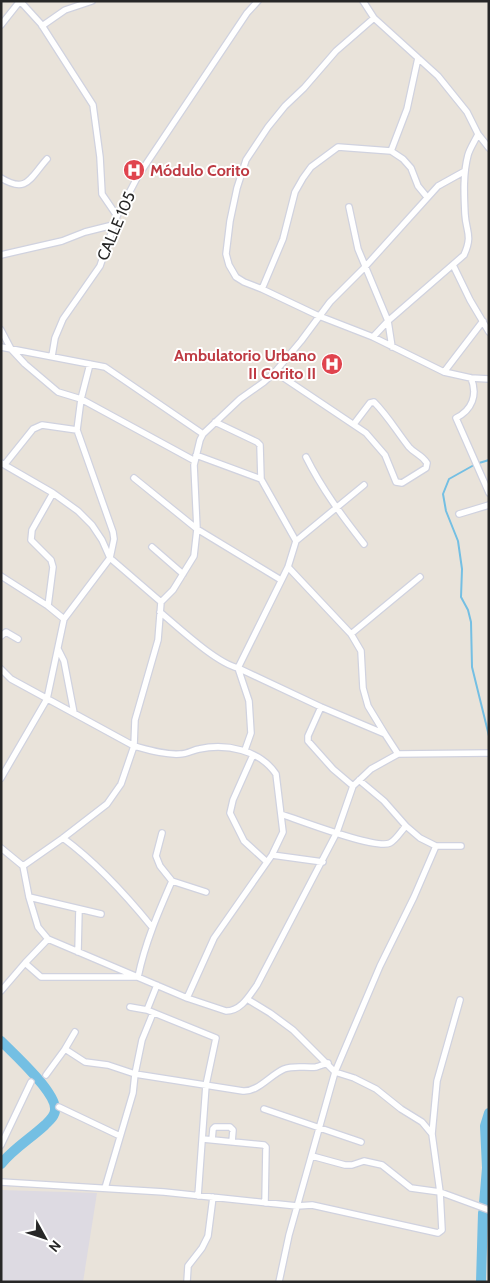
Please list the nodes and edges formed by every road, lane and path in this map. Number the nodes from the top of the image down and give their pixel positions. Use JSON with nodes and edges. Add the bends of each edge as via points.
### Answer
{"nodes":[{"id":1,"x":92,"y":1,"type":"edge"},
{"id":2,"x":258,"y":1,"type":"edge"},
{"id":3,"x":363,"y":1,"type":"edge"},
{"id":4,"x":374,"y":18,"type":"junction"},
{"id":5,"x":1,"y":26,"type":"edge"},
{"id":6,"x":42,"y":26,"type":"junction"},
{"id":7,"x":418,"y":58,"type":"junction"},
{"id":8,"x":478,"y":134,"type":"junction"},
{"id":9,"x":489,"y":148,"type":"edge"},
{"id":10,"x":391,"y":151,"type":"junction"},
{"id":11,"x":47,"y":159,"type":"dead end"},
{"id":12,"x":465,"y":171,"type":"junction"},
{"id":13,"x":1,"y":178,"type":"edge"},
{"id":14,"x":427,"y":197,"type":"junction"},
{"id":15,"x":348,"y":207,"type":"dead end"},
{"id":16,"x":117,"y":216,"type":"junction"},
{"id":17,"x":113,"y":226,"type":"junction"},
{"id":18,"x":1,"y":255,"type":"edge"},
{"id":19,"x":453,"y":265,"type":"junction"},
{"id":20,"x":364,"y":268,"type":"junction"},
{"id":21,"x":262,"y":289,"type":"junction"},
{"id":22,"x":319,"y":316,"type":"junction"},
{"id":23,"x":388,"y":321,"type":"junction"},
{"id":24,"x":483,"y":322,"type":"junction"},
{"id":25,"x":1,"y":330,"type":"edge"},
{"id":26,"x":489,"y":332,"type":"edge"},
{"id":27,"x":373,"y":336,"type":"junction"},
{"id":28,"x":1,"y":347,"type":"edge"},
{"id":29,"x":392,"y":347,"type":"junction"},
{"id":30,"x":11,"y":349,"type":"junction"},
{"id":31,"x":52,"y":356,"type":"junction"},
{"id":32,"x":90,"y":364,"type":"junction"},
{"id":33,"x":275,"y":372,"type":"junction"},
{"id":34,"x":444,"y":372,"type":"junction"},
{"id":35,"x":472,"y":378,"type":"junction"},
{"id":36,"x":489,"y":379,"type":"edge"},
{"id":37,"x":81,"y":399,"type":"junction"},
{"id":38,"x":215,"y":422,"type":"junction"},
{"id":39,"x":354,"y":424,"type":"junction"},
{"id":40,"x":77,"y":430,"type":"junction"},
{"id":41,"x":203,"y":434,"type":"junction"},
{"id":42,"x":306,"y":457,"type":"dead end"},
{"id":43,"x":196,"y":458,"type":"junction"},
{"id":44,"x":3,"y":463,"type":"edge"},
{"id":45,"x":134,"y":478,"type":"dead end"},
{"id":46,"x":261,"y":479,"type":"junction"},
{"id":47,"x":364,"y":485,"type":"dead end"},
{"id":48,"x":53,"y":493,"type":"junction"},
{"id":49,"x":489,"y":493,"type":"edge"},
{"id":50,"x":489,"y":505,"type":"edge"},
{"id":51,"x":336,"y":508,"type":"junction"},
{"id":52,"x":459,"y":514,"type":"dead end"},
{"id":53,"x":197,"y":529,"type":"junction"},
{"id":54,"x":296,"y":541,"type":"junction"},
{"id":55,"x":364,"y":544,"type":"dead end"},
{"id":56,"x":152,"y":547,"type":"dead end"},
{"id":57,"x":110,"y":558,"type":"junction"},
{"id":58,"x":288,"y":567,"type":"junction"},
{"id":59,"x":184,"y":574,"type":"junction"},
{"id":60,"x":1,"y":576,"type":"edge"},
{"id":61,"x":420,"y":577,"type":"dead end"},
{"id":62,"x":282,"y":580,"type":"junction"},
{"id":63,"x":162,"y":602,"type":"junction"},
{"id":64,"x":48,"y":606,"type":"junction"},
{"id":65,"x":160,"y":612,"type":"junction"},
{"id":66,"x":64,"y":619,"type":"junction"},
{"id":67,"x":352,"y":634,"type":"junction"},
{"id":68,"x":1,"y":636,"type":"edge"},
{"id":69,"x":18,"y":639,"type":"dead end"},
{"id":70,"x":58,"y":649,"type":"junction"},
{"id":71,"x":238,"y":668,"type":"junction"},
{"id":72,"x":1,"y":669,"type":"edge"},
{"id":73,"x":48,"y":699,"type":"junction"},
{"id":74,"x":321,"y":707,"type":"junction"},
{"id":75,"x":74,"y":713,"type":"junction"},
{"id":76,"x":385,"y":734,"type":"junction"},
{"id":77,"x":134,"y":746,"type":"junction"},
{"id":78,"x":245,"y":750,"type":"junction"},
{"id":79,"x":489,"y":753,"type":"edge"},
{"id":80,"x":398,"y":754,"type":"junction"},
{"id":81,"x":253,"y":755,"type":"junction"},
{"id":82,"x":1,"y":778,"type":"edge"},
{"id":83,"x":359,"y":780,"type":"junction"},
{"id":84,"x":352,"y":786,"type":"junction"},
{"id":85,"x":281,"y":814,"type":"junction"},
{"id":86,"x":406,"y":826,"type":"junction"},
{"id":87,"x":337,"y":832,"type":"junction"},
{"id":88,"x":162,"y":833,"type":"dead end"},
{"id":89,"x":63,"y":838,"type":"junction"},
{"id":90,"x":436,"y":846,"type":"junction"},
{"id":91,"x":461,"y":846,"type":"dead end"},
{"id":92,"x":1,"y":848,"type":"edge"},
{"id":93,"x":272,"y":855,"type":"junction"},
{"id":94,"x":268,"y":862,"type":"junction"},
{"id":95,"x":323,"y":862,"type":"junction"},
{"id":96,"x":23,"y":866,"type":"junction"},
{"id":97,"x":172,"y":881,"type":"junction"},
{"id":98,"x":206,"y":892,"type":"dead end"},
{"id":99,"x":29,"y":897,"type":"junction"},
{"id":100,"x":79,"y":909,"type":"junction"},
{"id":101,"x":101,"y":914,"type":"dead end"},
{"id":102,"x":152,"y":927,"type":"junction"},
{"id":103,"x":48,"y":939,"type":"junction"},
{"id":104,"x":78,"y":952,"type":"junction"},
{"id":105,"x":25,"y":963,"type":"junction"},
{"id":106,"x":138,"y":977,"type":"junction"},
{"id":107,"x":157,"y":985,"type":"junction"},
{"id":108,"x":1,"y":991,"type":"edge"},
{"id":109,"x":187,"y":998,"type":"junction"},
{"id":110,"x":247,"y":999,"type":"junction"},
{"id":111,"x":460,"y":1000,"type":"dead end"},
{"id":112,"x":130,"y":1007,"type":"dead end"},
{"id":113,"x":147,"y":1010,"type":"junction"},
{"id":114,"x":153,"y":1013,"type":"junction"},
{"id":115,"x":75,"y":1032,"type":"dead end"},
{"id":116,"x":65,"y":1049,"type":"junction"},
{"id":117,"x":328,"y":1063,"type":"junction"},
{"id":118,"x":335,"y":1072,"type":"junction"},
{"id":119,"x":135,"y":1074,"type":"junction"},
{"id":120,"x":46,"y":1075,"type":"dead end"},
{"id":121,"x":31,"y":1082,"type":"dead end"},
{"id":122,"x":206,"y":1085,"type":"junction"},
{"id":123,"x":59,"y":1107,"type":"dead end"},
{"id":124,"x":264,"y":1109,"type":"dead end"},
{"id":125,"x":319,"y":1127,"type":"junction"},
{"id":126,"x":432,"y":1134,"type":"junction"},
{"id":127,"x":120,"y":1136,"type":"junction"},
{"id":128,"x":204,"y":1139,"type":"junction"},
{"id":129,"x":212,"y":1140,"type":"junction"},
{"id":130,"x":232,"y":1142,"type":"junction"},
{"id":131,"x":361,"y":1142,"type":"dead end"},
{"id":132,"x":1,"y":1145,"type":"edge"},
{"id":133,"x":312,"y":1156,"type":"junction"},
{"id":134,"x":1,"y":1182,"type":"edge"},
{"id":135,"x":105,"y":1188,"type":"junction"},
{"id":136,"x":440,"y":1192,"type":"junction"},
{"id":137,"x":198,"y":1196,"type":"junction"},
{"id":138,"x":213,"y":1197,"type":"junction"},
{"id":139,"x":265,"y":1203,"type":"junction"},
{"id":140,"x":297,"y":1206,"type":"junction"},
{"id":141,"x":489,"y":1210,"type":"edge"},
{"id":142,"x":187,"y":1282,"type":"edge"},
{"id":143,"x":279,"y":1282,"type":"edge"}],
"edges":[{"from":1,"to":6,"type":"street","via":[[65,10]]},
{"from":2,"to":16,"type":"street","name":"CALLE 105","via":[[144,168]]},
{"from":3,"to":4,"type":"street"},
{"from":4,"to":7,"type":"street"},
{"from":4,"to":21,"type":"street","via":[[336,51],[285,106],[246,160],[237,188],[226,254],[236,276]]},
{"from":5,"to":6,"type":"street","via":[[20,1]]},
{"from":6,"to":16,"type":"street","via":[[93,105],[102,194]]},
{"from":7,"to":8,"type":"street","via":[[456,98]]},
{"from":7,"to":10,"type":"street","via":[[407,109]]},
{"from":8,"to":9,"type":"street"},
{"from":8,"to":12,"type":"street","via":[[468,154]]},
{"from":10,"to":14,"type":"street","via":[[403,159]]},
{"from":10,"to":21,"type":"street","via":[[338,147],[311,167],[296,192],[283,239]]},
{"from":11,"to":13,"type":"street","via":[[20,186]]},
{"from":12,"to":14,"type":"street","via":[[438,186]]},
{"from":12,"to":19,"type":"street","via":[[465,216],[470,244]]},
{"from":14,"to":20,"type":"street"},
{"from":15,"to":20,"type":"street"},
{"from":16,"to":17,"type":"street","name":"CALLE 105"},
{"from":17,"to":18,"type":"street"},
{"from":17,"to":31,"type":"street","name":"CALLE 105","via":[[100,266],[63,319],[54,338]]},
{"from":19,"to":23,"type":"street"},
{"from":19,"to":24,"type":"street"},
{"from":20,"to":22,"type":"street"},
{"from":20,"to":23,"type":"street"},
{"from":21,"to":22,"type":"street"},
{"from":22,"to":27,"type":"street"},
{"from":22,"to":33,"type":"street"},
{"from":23,"to":27,"type":"street"},
{"from":23,"to":29,"type":"street"},
{"from":24,"to":26,"type":"street"},
{"from":24,"to":34,"type":"street"},
{"from":25,"to":30,"type":"street"},
{"from":27,"to":29,"type":"street"},
{"from":28,"to":30,"type":"street"},
{"from":29,"to":34,"type":"street"},
{"from":30,"to":31,"type":"street"},
{"from":30,"to":37,"type":"street","via":[[58,392]]},
{"from":31,"to":32,"type":"street"},
{"from":32,"to":37,"type":"street"},
{"from":32,"to":41,"type":"street","via":[[114,372]]},
{"from":33,"to":38,"type":"street"},
{"from":33,"to":39,"type":"street"},
{"from":34,"to":35,"type":"street"},
{"from":35,"to":36,"type":"street"},
{"from":35,"to":49,"type":"street","via":[[476,388],[473,400],[468,410],[456,418]]},
{"from":37,"to":40,"type":"street"},
{"from":37,"to":43,"type":"street"},
{"from":38,"to":41,"type":"street"},
{"from":38,"to":46,"type":"street","via":[[260,445]]},
{"from":39,"to":39,"type":"street","via":[[374,402],[412,450],[422,456],[426,468],[402,483],[396,482],[381,449]]},
{"from":40,"to":44,"type":"street","via":[[42,425],[33,429]]},
{"from":40,"to":57,"type":"street","via":[[114,532]]},
{"from":41,"to":43,"type":"street"},
{"from":42,"to":51,"type":"street"},
{"from":43,"to":46,"type":"street"},
{"from":43,"to":53,"type":"street"},
{"from":44,"to":48,"type":"street"},
{"from":45,"to":53,"type":"street"},
{"from":46,"to":54,"type":"street"},
{"from":47,"to":51,"type":"street"},
{"from":48,"to":57,"type":"street","via":[[92,525]]},
{"from":48,"to":64,"type":"street","via":[[32,530],[30,540],[51,560],[53,567]]},
{"from":50,"to":52,"type":"street"},
{"from":51,"to":54,"type":"street"},
{"from":51,"to":55,"type":"street"},
{"from":53,"to":59,"type":"street","via":[[194,556]]},
{"from":53,"to":62,"type":"street"},
{"from":54,"to":58,"type":"street"},
{"from":56,"to":59,"type":"street"},
{"from":57,"to":63,"type":"street"},
{"from":57,"to":66,"type":"street"},
{"from":58,"to":62,"type":"street"},
{"from":58,"to":67,"type":"street"},
{"from":59,"to":63,"type":"street"},
{"from":60,"to":64,"type":"street"},
{"from":61,"to":67,"type":"street"},
{"from":62,"to":71,"type":"street"},
{"from":63,"to":65,"type":"street"},
{"from":64,"to":66,"type":"street"},
{"from":65,"to":71,"type":"street","via":[[197,643]]},
{"from":65,"to":77,"type":"street","via":[[158,640],[135,720]]},
{"from":66,"to":70,"type":"street"},
{"from":67,"to":76,"type":"street","via":[[361,651],[363,688],[368,706]]},
{"from":68,"to":69,"type":"street","via":[[6,632]]},
{"from":70,"to":73,"type":"street"},
{"from":70,"to":75,"type":"street","via":[[64,661]]},
{"from":71,"to":74,"type":"street"},
{"from":71,"to":78,"type":"street","via":[[249,701],[251,733]]},
{"from":72,"to":73,"type":"street","via":[[11,679]]},
{"from":73,"to":75,"type":"street"},
{"from":73,"to":82,"type":"street"},
{"from":74,"to":76,"type":"street"},
{"from":74,"to":84,"type":"street","via":[[308,740]]},
{"from":75,"to":77,"type":"street"},
{"from":76,"to":80,"type":"street"},
{"from":77,"to":78,"type":"street","via":[[154,752],[181,754],[222,747]]},
{"from":77,"to":89,"type":"street","via":[[122,784],[107,804]]},
{"from":78,"to":81,"type":"street"},
{"from":79,"to":80,"type":"street"},
{"from":80,"to":83,"type":"street"},
{"from":81,"to":85,"type":"street","via":[[276,774]]},
{"from":81,"to":94,"type":"street","via":[[230,813],[244,841]]},
{"from":83,"to":84,"type":"street"},
{"from":83,"to":86,"type":"street"},
{"from":84,"to":87,"type":"street"},
{"from":85,"to":87,"type":"street"},
{"from":85,"to":93,"type":"street","via":[[284,832]]},
{"from":86,"to":87,"type":"street","via":[[388,844],[362,841]]},
{"from":86,"to":90,"type":"street"},
{"from":87,"to":95,"type":"street"},
{"from":88,"to":97,"type":"street","via":[[156,856]]},
{"from":89,"to":96,"type":"street"},
{"from":89,"to":102,"type":"street","via":[[84,854]]},
{"from":90,"to":91,"type":"street"},
{"from":90,"to":118,"type":"street"},
{"from":92,"to":96,"type":"street"},
{"from":93,"to":94,"type":"street"},
{"from":93,"to":95,"type":"street"},
{"from":94,"to":109,"type":"street","via":[[214,938]]},
{"from":95,"to":110,"type":"street"},
{"from":96,"to":99,"type":"street"},
{"from":97,"to":98,"type":"street"},
{"from":97,"to":102,"type":"street"},
{"from":99,"to":100,"type":"street"},
{"from":99,"to":103,"type":"street","via":[[38,927]]},
{"from":100,"to":101,"type":"street"},
{"from":100,"to":104,"type":"street"},
{"from":102,"to":106,"type":"street"},
{"from":103,"to":104,"type":"street"},
{"from":103,"to":105,"type":"street"},
{"from":104,"to":106,"type":"street"},
{"from":105,"to":106,"type":"street","via":[[40,977]]},
{"from":105,"to":108,"type":"street"},
{"from":106,"to":107,"type":"street"},
{"from":107,"to":109,"type":"street"},
{"from":107,"to":113,"type":"street"},
{"from":109,"to":110,"type":"street","via":[[226,1011],[238,1008]]},
{"from":110,"to":117,"type":"street","via":[[292,1030]]},
{"from":111,"to":126,"type":"street","via":[[436,1081]]},
{"from":112,"to":113,"type":"street"},
{"from":113,"to":114,"type":"street"},
{"from":114,"to":119,"type":"street","via":[[142,1040]]},
{"from":114,"to":122,"type":"street","via":[[216,1038]]},
{"from":115,"to":116,"type":"street"},
{"from":116,"to":119,"type":"street","via":[[85,1062]]},
{"from":116,"to":120,"type":"street"},
{"from":117,"to":118,"type":"street"},
{"from":117,"to":122,"type":"street","via":[[286,1068],[250,1092]]},
{"from":118,"to":125,"type":"street"},
{"from":118,"to":126,"type":"street","via":[[376,1089],[422,1122]]},
{"from":119,"to":122,"type":"street"},
{"from":119,"to":127,"type":"street","via":[[133,1093]]},
{"from":121,"to":132,"type":"street"},
{"from":122,"to":128,"type":"street"},
{"from":123,"to":127,"type":"street"},
{"from":124,"to":125,"type":"street"},
{"from":125,"to":131,"type":"street"},
{"from":125,"to":133,"type":"street"},
{"from":126,"to":136,"type":"street"},
{"from":127,"to":135,"type":"street"},
{"from":128,"to":129,"type":"street"},
{"from":128,"to":137,"type":"street"},
{"from":129,"to":130,"type":"street"},
{"from":129,"to":130,"type":"street","via":[[215,1126],[230,1127],[233,1130]]},
{"from":130,"to":139,"type":"street","via":[[266,1146]]},
{"from":133,"to":136,"type":"street","via":[[352,1165],[364,1161],[382,1165],[411,1188]]},
{"from":133,"to":140,"type":"street"},
{"from":134,"to":135,"type":"street"},
{"from":135,"to":137,"type":"street"},
{"from":136,"to":140,"type":"street","via":[[442,1230],[438,1233],[312,1206]]},
{"from":136,"to":141,"type":"street"},
{"from":137,"to":138,"type":"street"},
{"from":138,"to":139,"type":"street"},
{"from":138,"to":142,"type":"street","via":[[208,1236],[188,1266]]},
{"from":139,"to":140,"type":"street"},
{"from":140,"to":143,"type":"street"}]}
